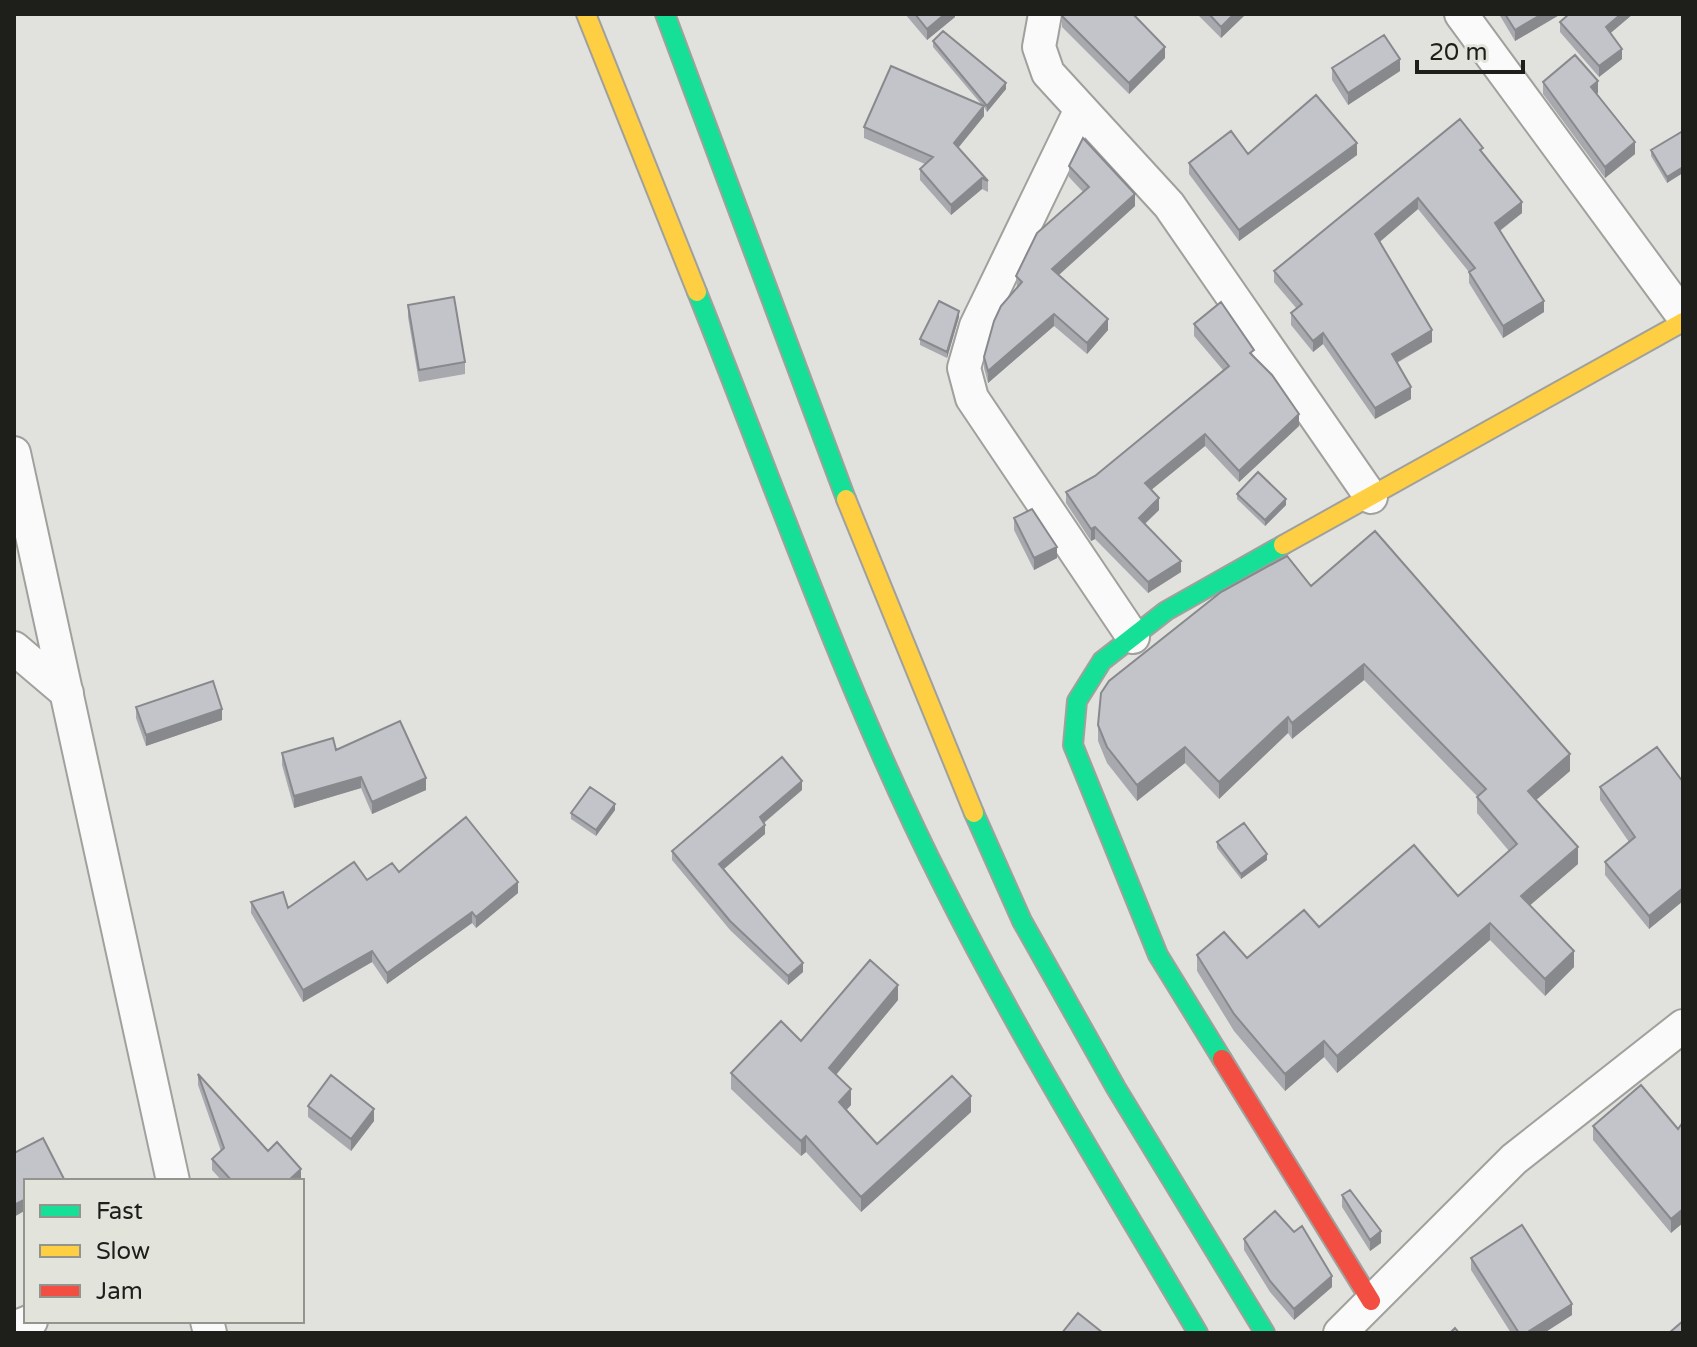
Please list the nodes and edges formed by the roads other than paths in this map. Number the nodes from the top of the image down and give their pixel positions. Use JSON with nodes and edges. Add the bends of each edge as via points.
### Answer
{"nodes":[{"id":1,"x":586,"y":14,"type":"edge"},
{"id":2,"x":665,"y":14,"type":"edge"},
{"id":3,"x":1045,"y":14,"type":"edge"},
{"id":4,"x":1461,"y":14,"type":"edge"},
{"id":5,"x":1081,"y":109,"type":"junction"},
{"id":6,"x":1683,"y":319,"type":"edge"},
{"id":7,"x":14,"y":453,"type":"edge"},
{"id":8,"x":1371,"y":497,"type":"junction"},
{"id":9,"x":1133,"y":637,"type":"junction"},
{"id":10,"x":14,"y":648,"type":"edge"},
{"id":11,"x":67,"y":693,"type":"junction"},
{"id":12,"x":1683,"y":1026,"type":"edge"},
{"id":13,"x":173,"y":1179,"type":"edge"},
{"id":14,"x":1371,"y":1301,"type":"junction"},
{"id":15,"x":1198,"y":1333,"type":"edge"},
{"id":16,"x":1265,"y":1333,"type":"edge"},
{"id":17,"x":1340,"y":1333,"type":"edge"}],
"edges":[{"from":1,"to":15,"type":"street","via":[[875,738],[935,869],[1023,1037]]},
{"from":2,"to":16,"type":"street","via":[[847,501],[1022,921]]},
{"from":3,"to":5,"type":"street","via":[[1039,47],[1048,73]]},
{"from":4,"to":6,"type":"street"},
{"from":5,"to":8,"type":"street","via":[[1169,205]]},
{"from":5,"to":9,"type":"street","via":[[976,326],[964,368],[972,398]]},
{"from":6,"to":8,"type":"street"},
{"from":7,"to":11,"type":"street"},
{"from":8,"to":9,"type":"street","via":[[1166,611]]},
{"from":9,"to":14,"type":"street","via":[[1102,661],[1077,701],[1073,745],[1158,955]]},
{"from":10,"to":11,"type":"street"},
{"from":11,"to":13,"type":"street"},
{"from":12,"to":14,"type":"street","via":[[1514,1159]]},
{"from":14,"to":17,"type":"street"}]}
